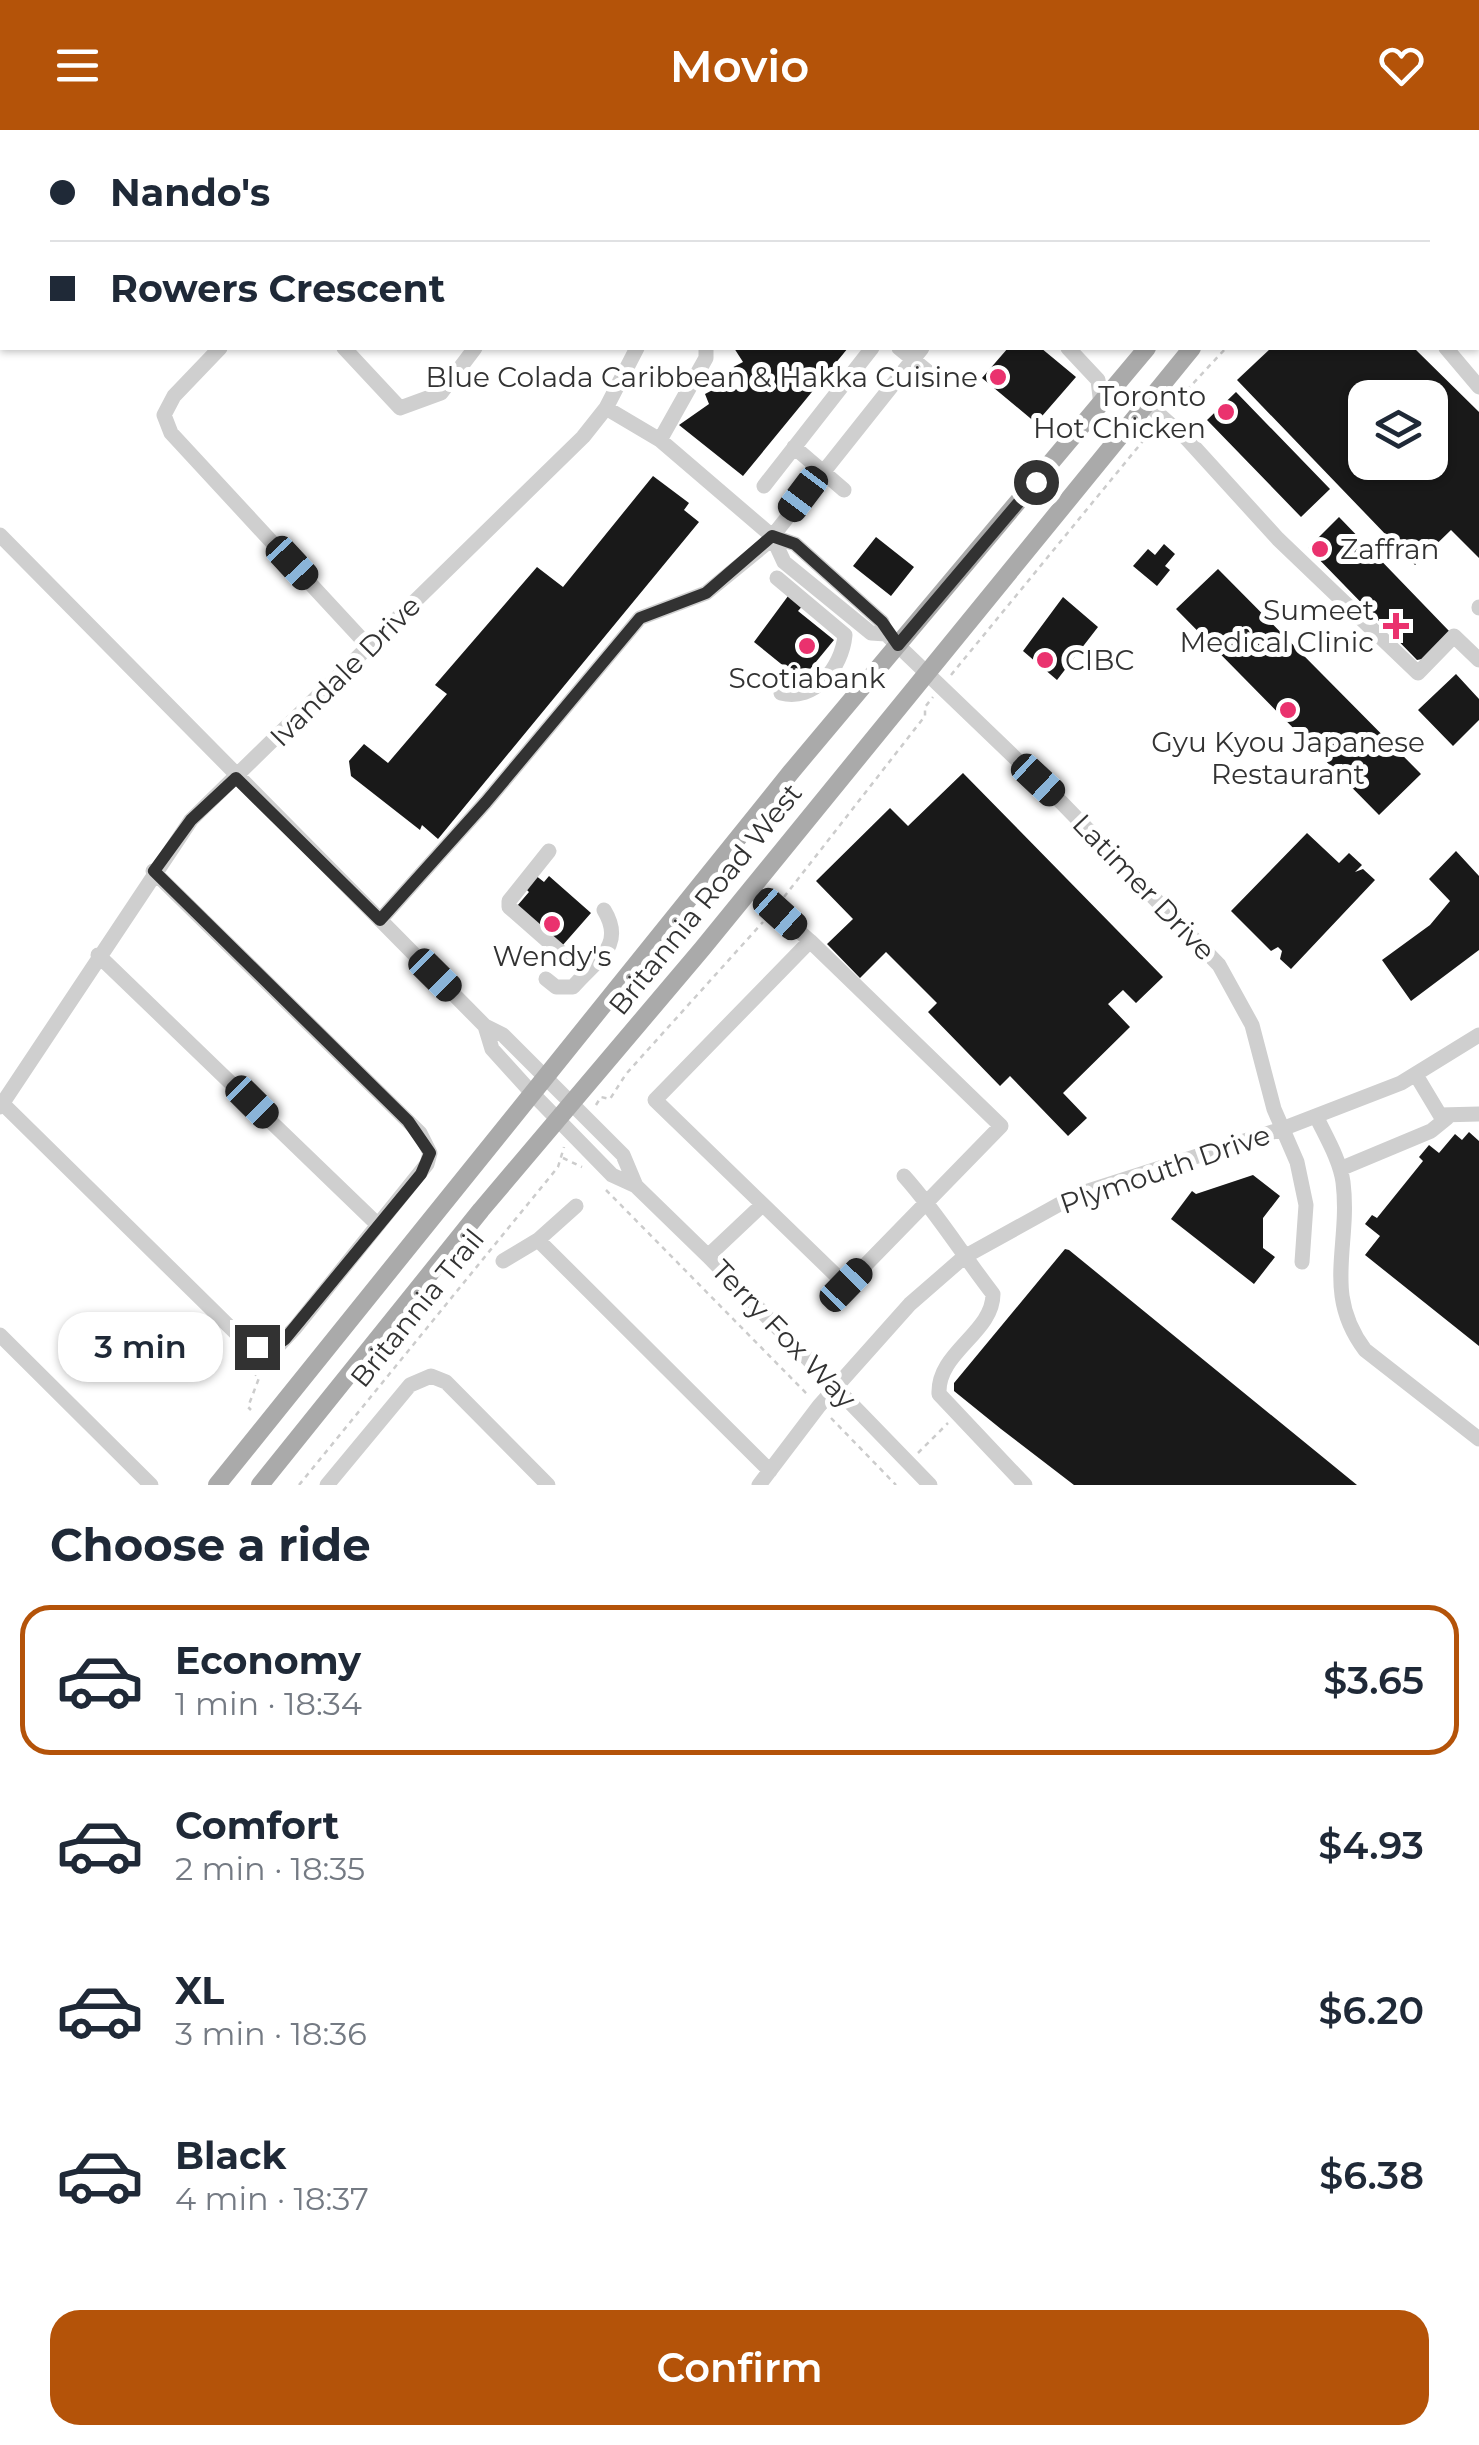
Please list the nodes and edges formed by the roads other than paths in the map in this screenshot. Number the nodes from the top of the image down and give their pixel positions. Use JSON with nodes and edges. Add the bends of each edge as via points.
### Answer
{"nodes":[{"id":1,"x":218,"y":350,"type":"edge"},
{"id":2,"x":346,"y":350,"type":"edge"},
{"id":3,"x":474,"y":350,"type":"edge"},
{"id":4,"x":636,"y":350,"type":"edge"},
{"id":5,"x":706,"y":350,"type":"edge"},
{"id":6,"x":870,"y":350,"type":"edge"},
{"id":7,"x":1070,"y":350,"type":"edge"},
{"id":8,"x":1145,"y":350,"type":"edge"},
{"id":9,"x":1190,"y":350,"type":"edge"},
{"id":10,"x":1448,"y":350,"type":"edge"},
{"id":11,"x":917,"y":353,"type":"edge"},
{"id":12,"x":938,"y":380,"type":"dead end"},
{"id":13,"x":1479,"y":387,"type":"edge"},
{"id":14,"x":1144,"y":401,"type":"junction"},
{"id":15,"x":1102,"y":404,"type":"junction"},
{"id":16,"x":606,"y":408,"type":"junction"},
{"id":17,"x":660,"y":440,"type":"junction"},
{"id":18,"x":794,"y":447,"type":"junction"},
{"id":19,"x":821,"y":470,"type":"junction"},
{"id":20,"x":764,"y":486,"type":"dead end"},
{"id":21,"x":844,"y":490,"type":"dead end"},
{"id":22,"x":0,"y":535,"type":"edge"},
{"id":23,"x":772,"y":536,"type":"junction"},
{"id":24,"x":782,"y":585,"type":"dead end"},
{"id":25,"x":802,"y":607,"type":"dead end"},
{"id":26,"x":822,"y":614,"type":"junction"},
{"id":27,"x":892,"y":640,"type":"junction"},
{"id":28,"x":369,"y":648,"type":"junction"},
{"id":29,"x":1479,"y":660,"type":"edge"},
{"id":30,"x":925,"y":671,"type":"junction"},
{"id":31,"x":781,"y":693,"type":"dead end"},
{"id":32,"x":236,"y":778,"type":"junction"},
{"id":33,"x":549,"y":851,"type":"dead end"},
{"id":34,"x":154,"y":871,"type":"junction"},
{"id":35,"x":750,"y":888,"type":"junction"},
{"id":36,"x":604,"y":910,"type":"dead end"},
{"id":37,"x":380,"y":920,"type":"junction"},
{"id":38,"x":810,"y":941,"type":"junction"},
{"id":39,"x":98,"y":955,"type":"junction"},
{"id":40,"x":565,"y":956,"type":"dead end"},
{"id":41,"x":546,"y":980,"type":"dead end"},
{"id":42,"x":485,"y":1026,"type":"junction"},
{"id":43,"x":1479,"y":1035,"type":"edge"},
{"id":44,"x":1416,"y":1075,"type":"junction"},
{"id":45,"x":544,"y":1077,"type":"junction"},
{"id":46,"x":531,"y":1092,"type":"junction"},
{"id":47,"x":1,"y":1105,"type":"edge"},
{"id":48,"x":565,"y":1110,"type":"junction"},
{"id":49,"x":1479,"y":1114,"type":"edge"},
{"id":50,"x":1316,"y":1116,"type":"junction"},
{"id":51,"x":1447,"y":1118,"type":"junction"},
{"id":52,"x":1282,"y":1129,"type":"junction"},
{"id":53,"x":1340,"y":1169,"type":"junction"},
{"id":54,"x":904,"y":1176,"type":"dead end"},
{"id":55,"x":928,"y":1202,"type":"junction"},
{"id":56,"x":576,"y":1206,"type":"dead end"},
{"id":57,"x":761,"y":1206,"type":"junction"},
{"id":58,"x":378,"y":1224,"type":"junction"},
{"id":59,"x":538,"y":1240,"type":"junction"},
{"id":60,"x":708,"y":1256,"type":"junction"},
{"id":61,"x":964,"y":1256,"type":"junction"},
{"id":62,"x":503,"y":1261,"type":"dead end"},
{"id":63,"x":1302,"y":1262,"type":"dead end"},
{"id":64,"x":0,"y":1335,"type":"edge"},
{"id":65,"x":836,"y":1386,"type":"junction"},
{"id":66,"x":1479,"y":1438,"type":"edge"},
{"id":67,"x":770,"y":1471,"type":"junction"},
{"id":68,"x":151,"y":1485,"type":"edge"},
{"id":69,"x":217,"y":1485,"type":"edge"},
{"id":70,"x":260,"y":1485,"type":"edge"},
{"id":71,"x":326,"y":1485,"type":"edge"},
{"id":72,"x":548,"y":1485,"type":"edge"},
{"id":73,"x":759,"y":1485,"type":"edge"},
{"id":74,"x":930,"y":1485,"type":"edge"},
{"id":75,"x":1025,"y":1485,"type":"edge"}],
"edges":[{"from":1,"to":28,"type":"street","via":[[174,396],[164,416],[172,433]]},
{"from":2,"to":3,"type":"street","via":[[400,408],[441,394]]},
{"from":4,"to":16,"type":"street","name":"Ivandale Drive"},
{"from":5,"to":17,"type":"street"},
{"from":6,"to":18,"type":"street"},
{"from":7,"to":15,"type":"street","via":[[1098,380]]},
{"from":8,"to":15,"type":"main road","name":"Britannia Road West"},
{"from":9,"to":14,"type":"main road","name":"Britannia Road West"},
{"from":10,"to":13,"type":"street"},
{"from":11,"to":12,"type":"street"},
{"from":11,"to":19,"type":"street"},
{"from":14,"to":29,"type":"street","via":[[1418,673],[1454,636]]},
{"from":14,"to":30,"type":"main road","name":"Britannia Road West"},
{"from":15,"to":27,"type":"main road","name":"Britannia Road West"},
{"from":16,"to":17,"type":"street","name":"Latimer Drive"},
{"from":16,"to":28,"type":"street","name":"Ivandale Drive"},
{"from":17,"to":23,"type":"street","name":"Latimer Drive"},
{"from":18,"to":19,"type":"street"},
{"from":18,"to":20,"type":"street"},
{"from":19,"to":21,"type":"street"},
{"from":19,"to":23,"type":"street"},
{"from":22,"to":32,"type":"street"},
{"from":23,"to":27,"type":"street","name":"Latimer Drive","via":[[784,562],[871,633]]},
{"from":23,"to":37,"type":"street","via":[[706,593],[640,618]]},
{"from":24,"to":26,"type":"street"},
{"from":25,"to":26,"type":"street"},
{"from":26,"to":31,"type":"street","via":[[845,635],[839,658],[812,692]]},
{"from":27,"to":30,"type":"street","name":"Latimer Drive"},
{"from":27,"to":45,"type":"main road","name":"Britannia Road West"},
{"from":28,"to":32,"type":"street","name":"Ivandale Drive"},
{"from":30,"to":35,"type":"main road","name":"Britannia Road West"},
{"from":30,"to":52,"type":"street","name":"Latimer Drive","via":[[1219,965],[1252,1025]]},
{"from":32,"to":34,"type":"street","name":"Ivandale Drive","via":[[191,820]]},
{"from":32,"to":37,"type":"street"},
{"from":33,"to":40,"type":"street","via":[[509,908]]},
{"from":34,"to":39,"type":"street","name":"Ivandale Drive"},
{"from":34,"to":58,"type":"street","via":[[420,1134],[428,1164]]},
{"from":35,"to":38,"type":"street"},
{"from":35,"to":48,"type":"main road","name":"Britannia Road West"},
{"from":36,"to":41,"type":"street","via":[[614,925],[613,942],[573,987]]},
{"from":37,"to":42,"type":"street"},
{"from":38,"to":55,"type":"street","via":[[1001,1126]]},
{"from":38,"to":57,"type":"street","via":[[655,1100]]},
{"from":39,"to":47,"type":"street","name":"Ivandale Drive"},
{"from":39,"to":58,"type":"street"},
{"from":42,"to":45,"type":"street","via":[[503,1034]]},
{"from":42,"to":46,"type":"street","via":[[492,1049]]},
{"from":43,"to":44,"type":"street","name":"Plymouth Drive"},
{"from":44,"to":50,"type":"street","name":"Plymouth Drive"},
{"from":44,"to":51,"type":"street","via":[[1434,1110]]},
{"from":45,"to":46,"type":"main road","name":"Britannia Road West"},
{"from":45,"to":48,"type":"street"},
{"from":46,"to":48,"type":"street"},
{"from":46,"to":69,"type":"main road","name":"Britannia Road West"},
{"from":47,"to":58,"type":"street","via":[[244,1339],[265,1350],[280,1344]]},
{"from":48,"to":60,"type":"street","name":"Terry Fox Way","via":[[624,1155],[636,1186]]},
{"from":48,"to":70,"type":"main road","name":"Britannia Road West"},
{"from":49,"to":51,"type":"street"},
{"from":50,"to":52,"type":"street","name":"Plymouth Drive"},
{"from":50,"to":53,"type":"street"},
{"from":51,"to":53,"type":"street","via":[[1432,1131]]},
{"from":52,"to":61,"type":"street","name":"Plymouth Drive","via":[[1076,1195]]},
{"from":52,"to":63,"type":"street","name":"Latimer Drive","via":[[1306,1205]]},
{"from":53,"to":66,"type":"street","via":[[1340,1302],[1352,1332],[1365,1350]]},
{"from":54,"to":55,"type":"street"},
{"from":55,"to":57,"type":"street","via":[[846,1285]]},
{"from":55,"to":61,"type":"street"},
{"from":56,"to":59,"type":"street"},
{"from":57,"to":60,"type":"street"},
{"from":59,"to":62,"type":"street"},
{"from":59,"to":67,"type":"street"},
{"from":60,"to":65,"type":"street","name":"Terry Fox Way"},
{"from":61,"to":65,"type":"street","name":"Plymouth Drive"},
{"from":61,"to":75,"type":"street","via":[[993,1302],[940,1379],[939,1394]]},
{"from":64,"to":68,"type":"street"},
{"from":65,"to":67,"type":"street","name":"Plymouth Drive"},
{"from":65,"to":74,"type":"street","name":"Terry Fox Way"},
{"from":67,"to":73,"type":"street","name":"Plymouth Drive"},
{"from":71,"to":72,"type":"street","via":[[410,1386],[431,1376],[446,1382]]}]}
